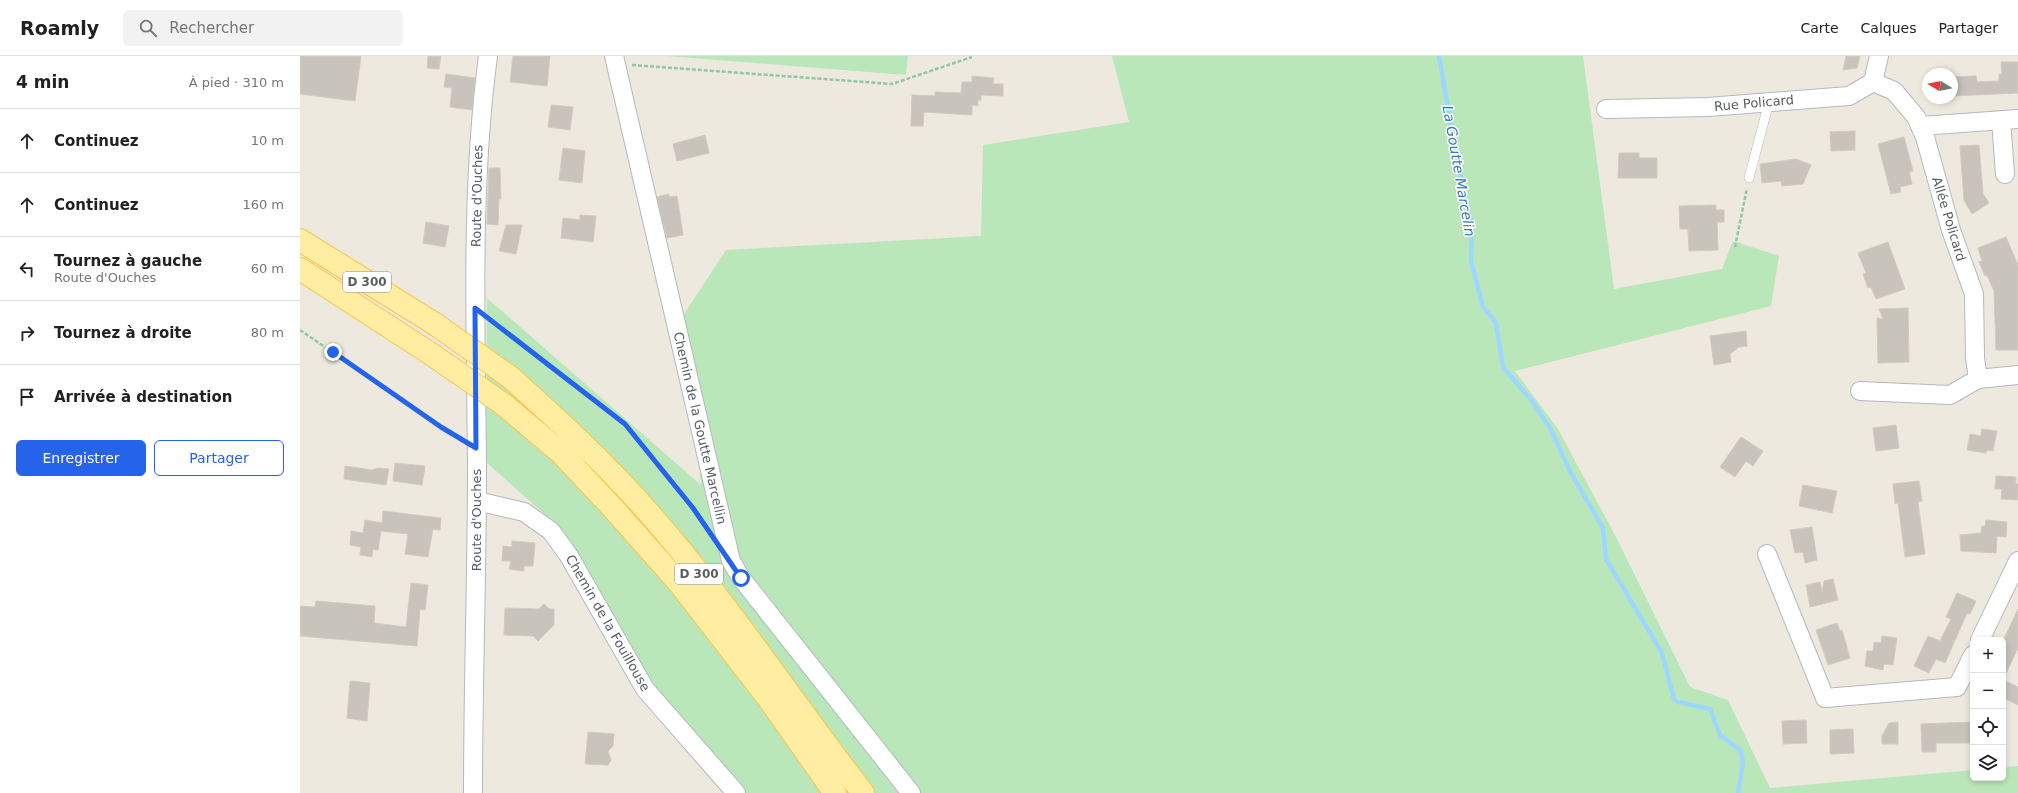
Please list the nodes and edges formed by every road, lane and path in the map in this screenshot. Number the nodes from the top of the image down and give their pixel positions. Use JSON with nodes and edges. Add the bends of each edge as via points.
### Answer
{"nodes":[{"id":1,"x":488,"y":56,"type":"edge"},
{"id":2,"x":1879,"y":56,"type":"edge"},
{"id":3,"x":972,"y":57,"type":"dead end"},
{"id":4,"x":615,"y":60,"type":"edge"},
{"id":5,"x":1873,"y":82,"type":"junction"},
{"id":6,"x":1769,"y":102,"type":"junction"},
{"id":7,"x":1606,"y":109,"type":"dead end"},
{"id":8,"x":2010,"y":119,"type":"edge"},
{"id":9,"x":1921,"y":126,"type":"junction"},
{"id":10,"x":2006,"y":174,"type":"dead end"},
{"id":11,"x":1749,"y":178,"type":"joint"},
{"id":12,"x":300,"y":240,"type":"edge"},
{"id":13,"x":1735,"y":247,"type":"dead end"},
{"id":14,"x":300,"y":269,"type":"edge"},
{"id":15,"x":475,"y":308,"type":"junction"},
{"id":16,"x":300,"y":330,"type":"edge"},
{"id":17,"x":2018,"y":375,"type":"edge"},
{"id":18,"x":1978,"y":379,"type":"junction"},
{"id":19,"x":1860,"y":391,"type":"dead end"},
{"id":20,"x":476,"y":448,"type":"junction"},
{"id":21,"x":477,"y":502,"type":"junction"},
{"id":22,"x":710,"y":532,"type":"dead end"},
{"id":23,"x":1767,"y":554,"type":"dead end"},
{"id":24,"x":2018,"y":561,"type":"edge"},
{"id":25,"x":2014,"y":579,"type":"edge"},
{"id":26,"x":1982,"y":637,"type":"edge"},
{"id":27,"x":1970,"y":660,"type":"edge"},
{"id":28,"x":473,"y":793,"type":"edge"},
{"id":29,"x":736,"y":793,"type":"edge"},
{"id":30,"x":835,"y":793,"type":"edge"},
{"id":31,"x":863,"y":793,"type":"edge"},
{"id":32,"x":911,"y":793,"type":"edge"}],
"edges":[{"from":1,"to":15,"type":"street","name":"Route d'Ouches","via":[[480,116]]},
{"from":2,"to":5,"type":"street"},
{"from":3,"to":4,"type":"path","via":[[892,84]]},
{"from":4,"to":32,"type":"street","name":"Chemin de la Goutte Marcellin","via":[[731,561],[741,578]]},
{"from":5,"to":6,"type":"street","name":"Rue Policard","via":[[1849,96]]},
{"from":5,"to":9,"type":"street","name":"Allée Policard","via":[[1894,91]]},
{"from":6,"to":7,"type":"street","name":"Rue Policard","via":[[1708,107]]},
{"from":6,"to":11,"type":"lane"},
{"from":8,"to":9,"type":"street"},
{"from":8,"to":10,"type":"street"},
{"from":9,"to":18,"type":"street","name":"Allée Policard","via":[[1951,230],[1974,294],[1975,358]]},
{"from":11,"to":13,"type":"path"},
{"from":12,"to":31,"type":"main road","number":"D 300","bridge":true,"via":[[435,324],[510,377],[594,455],[685,557]]},
{"from":14,"to":30,"type":"main road","number":"D 300","bridge":true,"via":[[503,404],[560,452],[612,506],[680,584],[768,698]]},
{"from":15,"to":20,"type":"street","name":"Route d'Ouches"},
{"from":15,"to":22,"type":"path","via":[[625,424]]},
{"from":16,"to":20,"type":"path","via":[[441,427]]},
{"from":17,"to":18,"type":"street"},
{"from":18,"to":19,"type":"street","via":[[1950,395]]},
{"from":20,"to":21,"type":"street","name":"Route d'Ouches"},
{"from":21,"to":28,"type":"street","name":"Route d'Ouches"},
{"from":21,"to":29,"type":"street","name":"Chemin de la Fouillouse","via":[[524,512],[551,531],[569,556],[645,689]]},
{"from":23,"to":27,"type":"street","via":[[1825,698],[1957,687]]},
{"from":24,"to":25,"type":"street"},
{"from":25,"to":26,"type":"street"}]}
